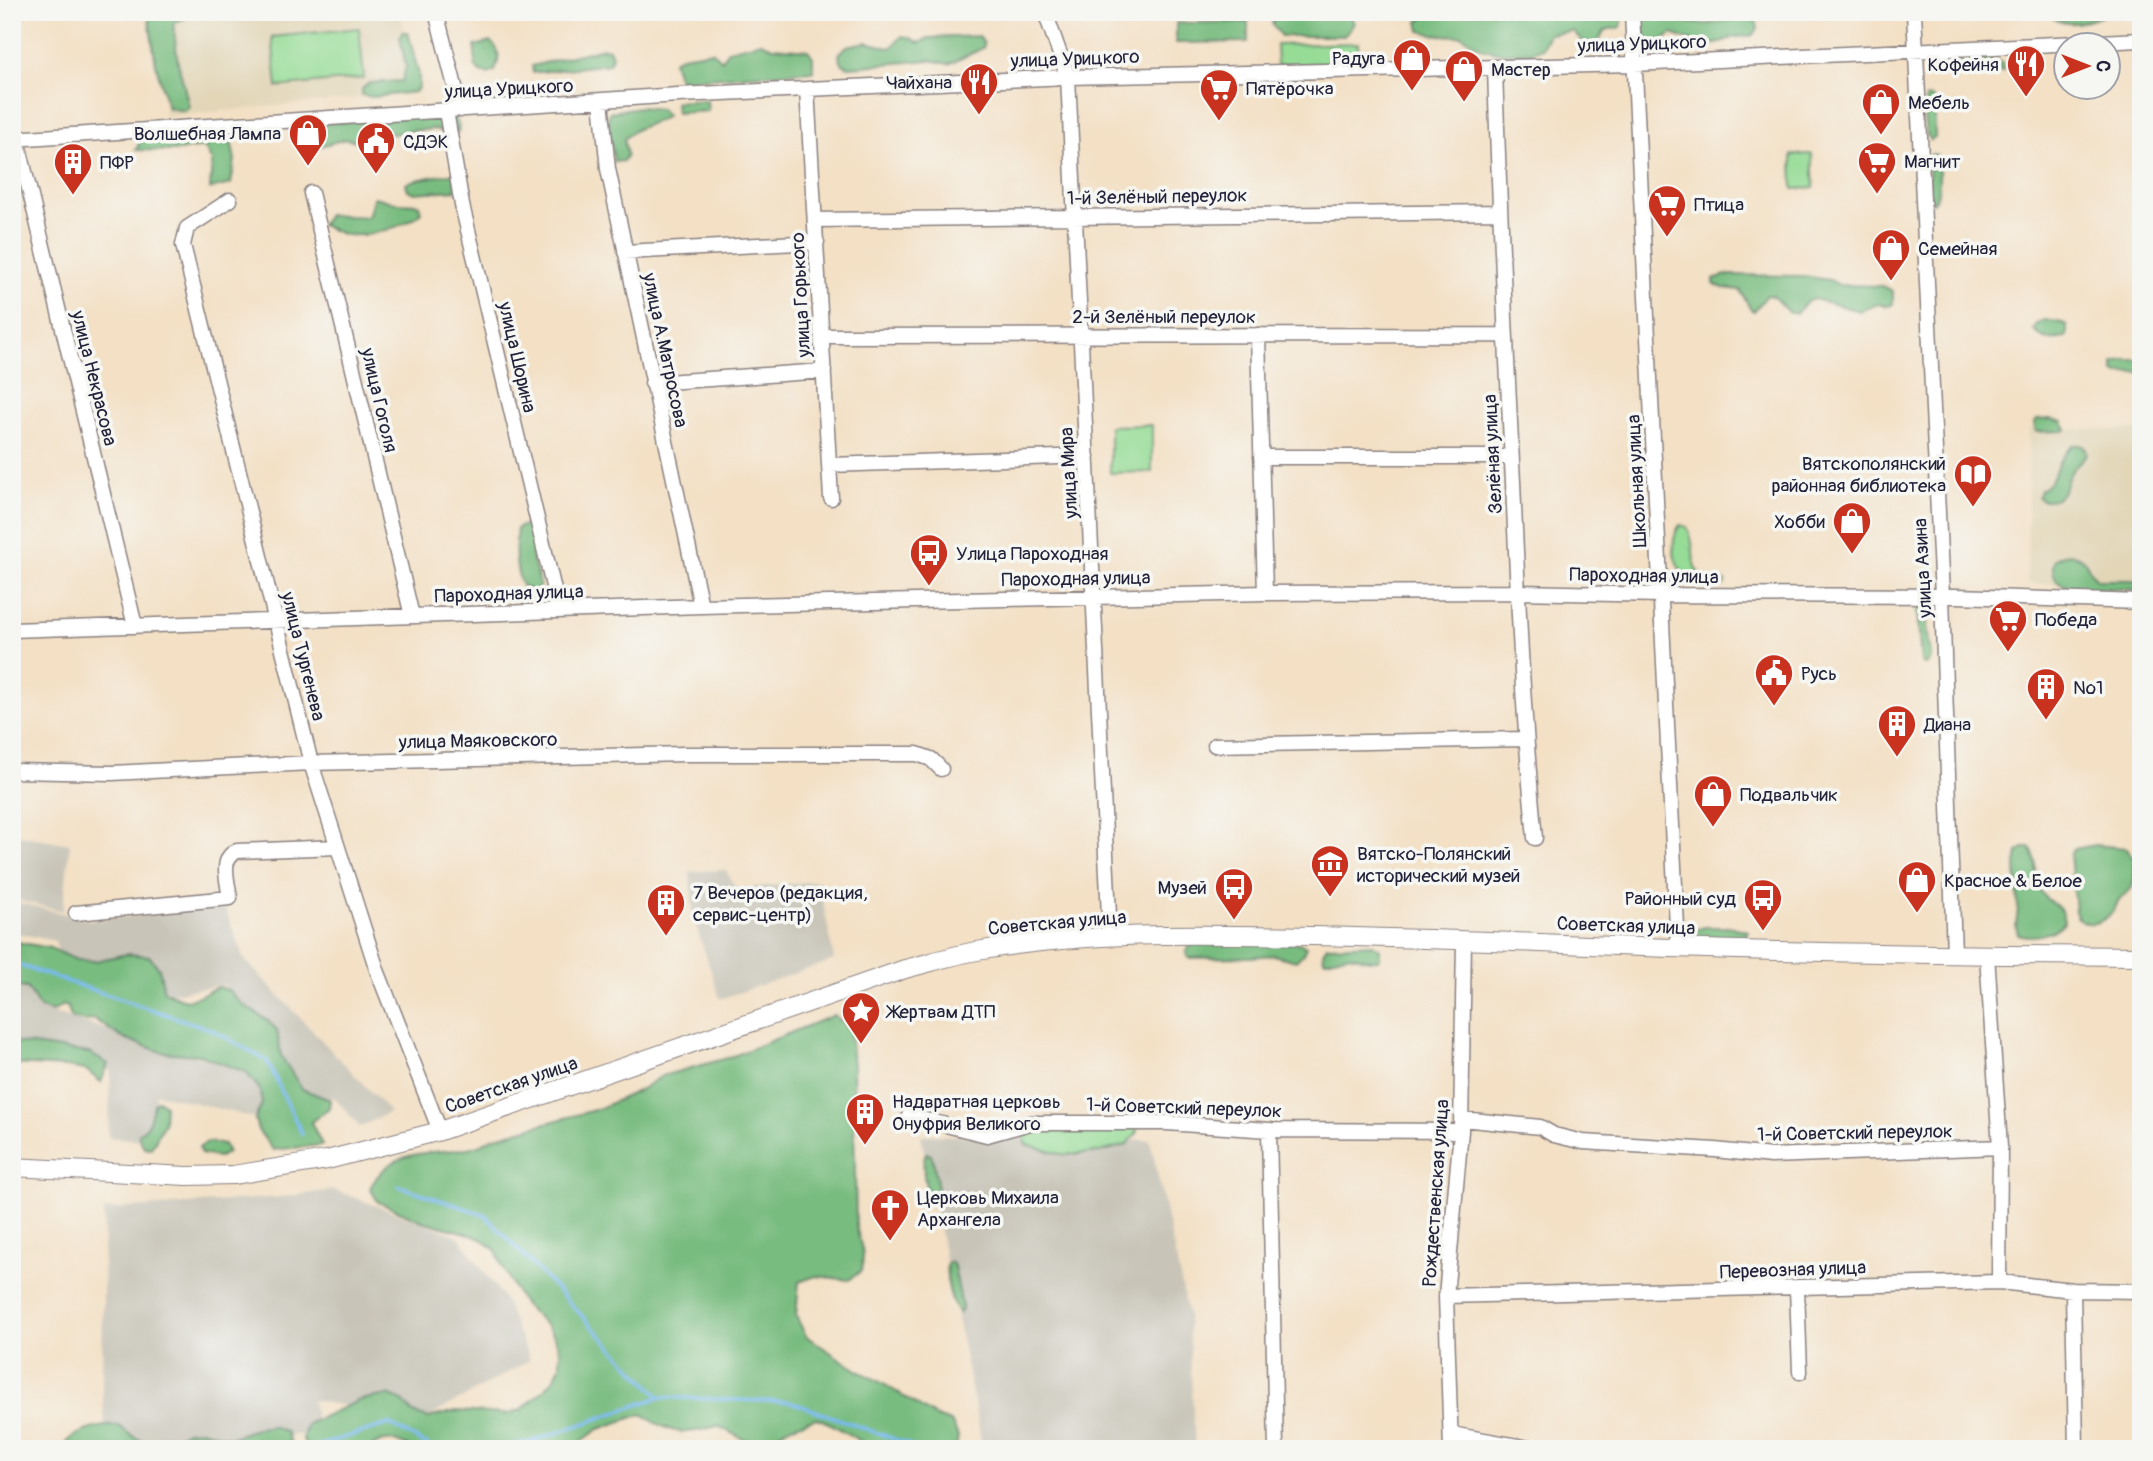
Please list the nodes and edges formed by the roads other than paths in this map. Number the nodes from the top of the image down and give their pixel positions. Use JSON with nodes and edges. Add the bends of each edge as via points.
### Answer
{"nodes":[{"id":1,"x":436,"y":12,"type":"edge"},
{"id":2,"x":1045,"y":12,"type":"edge"},
{"id":3,"x":1632,"y":12,"type":"edge"},
{"id":4,"x":1914,"y":12,"type":"edge"},
{"id":5,"x":2141,"y":40,"type":"edge"},
{"id":6,"x":1915,"y":49,"type":"junction"},
{"id":7,"x":1634,"y":64,"type":"junction"},
{"id":8,"x":1495,"y":67,"type":"junction"},
{"id":9,"x":1068,"y":77,"type":"junction"},
{"id":10,"x":807,"y":89,"type":"junction"},
{"id":11,"x":601,"y":101,"type":"junction"},
{"id":12,"x":453,"y":110,"type":"junction"},
{"id":13,"x":15,"y":139,"type":"edge"},
{"id":14,"x":311,"y":194,"type":"dead end"},
{"id":15,"x":230,"y":200,"type":"dead end"},
{"id":16,"x":1500,"y":212,"type":"junction"},
{"id":17,"x":1075,"y":217,"type":"junction"},
{"id":18,"x":816,"y":220,"type":"junction"},
{"id":19,"x":817,"y":242,"type":"junction"},
{"id":20,"x":625,"y":253,"type":"junction"},
{"id":21,"x":1258,"y":335,"type":"junction"},
{"id":22,"x":1505,"y":335,"type":"junction"},
{"id":23,"x":822,"y":336,"type":"junction"},
{"id":24,"x":1081,"y":336,"type":"junction"},
{"id":25,"x":824,"y":371,"type":"junction"},
{"id":26,"x":652,"y":383,"type":"junction"},
{"id":27,"x":1087,"y":456,"type":"junction"},
{"id":28,"x":1261,"y":457,"type":"junction"},
{"id":29,"x":1511,"y":457,"type":"junction"},
{"id":30,"x":830,"y":465,"type":"junction"},
{"id":31,"x":831,"y":498,"type":"dead end"},
{"id":32,"x":1518,"y":592,"type":"junction"},
{"id":33,"x":1265,"y":593,"type":"junction"},
{"id":34,"x":1661,"y":595,"type":"junction"},
{"id":35,"x":1094,"y":596,"type":"junction"},
{"id":36,"x":1942,"y":596,"type":"junction"},
{"id":37,"x":2141,"y":602,"type":"edge"},
{"id":38,"x":701,"y":606,"type":"junction"},
{"id":39,"x":559,"y":611,"type":"junction"},
{"id":40,"x":412,"y":615,"type":"junction"},
{"id":41,"x":275,"y":620,"type":"junction"},
{"id":42,"x":135,"y":626,"type":"junction"},
{"id":43,"x":12,"y":630,"type":"edge"},
{"id":44,"x":1526,"y":739,"type":"junction"},
{"id":45,"x":1215,"y":746,"type":"dead end"},
{"id":46,"x":311,"y":763,"type":"junction"},
{"id":47,"x":941,"y":769,"type":"dead end"},
{"id":48,"x":12,"y":771,"type":"edge"},
{"id":49,"x":1535,"y":838,"type":"dead end"},
{"id":50,"x":337,"y":847,"type":"junction"},
{"id":51,"x":76,"y":913,"type":"dead end"},
{"id":52,"x":1110,"y":936,"type":"junction"},
{"id":53,"x":1464,"y":940,"type":"junction"},
{"id":54,"x":1678,"y":948,"type":"junction"},
{"id":55,"x":1954,"y":954,"type":"junction"},
{"id":56,"x":1987,"y":955,"type":"junction"},
{"id":57,"x":2141,"y":956,"type":"edge"},
{"id":58,"x":909,"y":1116,"type":"dead end"},
{"id":59,"x":1462,"y":1125,"type":"junction"},
{"id":60,"x":1269,"y":1130,"type":"junction"},
{"id":61,"x":440,"y":1131,"type":"junction"},
{"id":62,"x":2000,"y":1147,"type":"junction"},
{"id":63,"x":12,"y":1167,"type":"edge"},
{"id":64,"x":1999,"y":1282,"type":"junction"},
{"id":65,"x":1797,"y":1288,"type":"junction"},
{"id":66,"x":2073,"y":1290,"type":"junction"},
{"id":67,"x":2141,"y":1291,"type":"edge"},
{"id":68,"x":1446,"y":1296,"type":"junction"},
{"id":69,"x":1800,"y":1372,"type":"dead end"},
{"id":70,"x":1451,"y":1441,"type":"edge"},
{"id":71,"x":1276,"y":1449,"type":"edge"},
{"id":72,"x":1535,"y":1449,"type":"edge"},
{"id":73,"x":2076,"y":1449,"type":"edge"}],
"edges":[{"from":1,"to":12,"type":"street","name":"улица Шорина"},
{"from":2,"to":9,"type":"street","name":"улица Мира"},
{"from":3,"to":7,"type":"street","name":"Школьная улица"},
{"from":4,"to":6,"type":"street","name":"улица Азина"},
{"from":5,"to":6,"type":"street","name":"улица Урицкого"},
{"from":6,"to":7,"type":"street","name":"улица Урицкого"},
{"from":6,"to":36,"type":"street","name":"улица Азина"},
{"from":7,"to":8,"type":"street","name":"улица Урицкого"},
{"from":7,"to":34,"type":"street","name":"Школьная улица"},
{"from":8,"to":9,"type":"street","name":"улица Урицкого"},
{"from":8,"to":16,"type":"street","name":"Зелёная улица"},
{"from":9,"to":10,"type":"street","name":"улица Урицкого"},
{"from":9,"to":17,"type":"street","name":"улица Мира"},
{"from":10,"to":11,"type":"street","name":"улица Урицкого"},
{"from":10,"to":18,"type":"street","name":"улица Горького"},
{"from":11,"to":12,"type":"street","name":"улица Урицкого"},
{"from":11,"to":20,"type":"street","name":"улица А.Матросова","via":[[608,169]]},
{"from":12,"to":13,"type":"street","name":"улица Урицкого"},
{"from":12,"to":39,"type":"street","name":"улица Шорина","via":[[462,205]]},
{"from":13,"to":42,"type":"street","name":"улица Некрасова"},
{"from":14,"to":40,"type":"street","name":"улица Гоголя"},
{"from":15,"to":41,"type":"street","name":"улица Тургенева","via":[[187,228],[183,245]]},
{"from":16,"to":17,"type":"street","name":"1-й Зелёный переулок"},
{"from":16,"to":22,"type":"street","name":"Зелёная улица"},
{"from":17,"to":18,"type":"street","name":"1-й Зелёный переулок"},
{"from":17,"to":24,"type":"street","name":"улица Мира"},
{"from":18,"to":19,"type":"street","name":"улица Горького"},
{"from":19,"to":20,"type":"street"},
{"from":19,"to":23,"type":"street","name":"улица Горького"},
{"from":20,"to":26,"type":"street","name":"улица А.Матросова"},
{"from":21,"to":22,"type":"street","name":"2-й Зелёный переулок"},
{"from":21,"to":24,"type":"street","name":"2-й Зелёный переулок"},
{"from":21,"to":28,"type":"street"},
{"from":22,"to":29,"type":"street","name":"Зелёная улица"},
{"from":23,"to":24,"type":"street","name":"2-й Зелёный переулок"},
{"from":23,"to":25,"type":"street","name":"улица Горького"},
{"from":24,"to":27,"type":"street","name":"улица Мира"},
{"from":25,"to":26,"type":"street"},
{"from":25,"to":30,"type":"street","name":"улица Горького"},
{"from":26,"to":38,"type":"street","name":"улица А.Матросова"},
{"from":27,"to":30,"type":"street"},
{"from":27,"to":35,"type":"street","name":"улица Мира"},
{"from":28,"to":29,"type":"street"},
{"from":28,"to":33,"type":"street"},
{"from":29,"to":32,"type":"street","name":"Зелёная улица"},
{"from":30,"to":31,"type":"street","name":"улица Горького"},
{"from":32,"to":33,"type":"street","name":"Пароходная улица"},
{"from":32,"to":34,"type":"street","name":"Пароходная улица"},
{"from":32,"to":44,"type":"street","name":"Зелёная улица"},
{"from":33,"to":35,"type":"street","name":"Пароходная улица"},
{"from":34,"to":36,"type":"street","name":"Пароходная улица"},
{"from":34,"to":54,"type":"street","name":"Школьная улица"},
{"from":35,"to":38,"type":"street","name":"Пароходная улица"},
{"from":35,"to":52,"type":"street","name":"улица Мира"},
{"from":36,"to":37,"type":"street","name":"Пароходная улица"},
{"from":36,"to":55,"type":"street","name":"улица Азина"},
{"from":38,"to":39,"type":"street","name":"Пароходная улица"},
{"from":39,"to":40,"type":"street","name":"Пароходная улица"},
{"from":40,"to":41,"type":"street","name":"Пароходная улица"},
{"from":41,"to":42,"type":"street","name":"Пароходная улица"},
{"from":41,"to":46,"type":"street","name":"улица Тургенева"},
{"from":42,"to":43,"type":"street","name":"Пароходная улица"},
{"from":44,"to":45,"type":"street"},
{"from":44,"to":49,"type":"street","name":"Зелёная улица"},
{"from":46,"to":47,"type":"street","name":"улица Маяковского","via":[[917,754]]},
{"from":46,"to":48,"type":"street","name":"улица Маяковского","via":[[113,773]]},
{"from":46,"to":50,"type":"street","name":"улица Тургенева"},
{"from":50,"to":51,"type":"street","via":[[230,854],[226,861],[230,898]]},
{"from":50,"to":61,"type":"street","name":"улица Тургенева","via":[[377,970]]},
{"from":52,"to":53,"type":"street","name":"Советская улица"},
{"from":52,"to":61,"type":"street","name":"Советская улица","via":[[975,951],[905,969]]},
{"from":53,"to":54,"type":"street","name":"Советская улица"},
{"from":53,"to":59,"type":"street","name":"Рождественская улица"},
{"from":54,"to":55,"type":"street","name":"Советская улица"},
{"from":55,"to":56,"type":"street","name":"Советская улица"},
{"from":56,"to":57,"type":"street","name":"Советская улица"},
{"from":56,"to":62,"type":"street"},
{"from":58,"to":60,"type":"street","name":"1-й Советский переулок","via":[[987,1135],[1030,1123],[1167,1123]]},
{"from":59,"to":60,"type":"street","name":"1-й Советский переулок"},
{"from":59,"to":62,"type":"street","name":"1-й Советский переулок","via":[[1540,1127],[1583,1142],[1771,1156]]},
{"from":59,"to":68,"type":"street","name":"Рождественская улица"},
{"from":60,"to":71,"type":"street"},
{"from":61,"to":63,"type":"street","name":"Советская улица","via":[[327,1160],[233,1175]]},
{"from":62,"to":64,"type":"street"},
{"from":64,"to":65,"type":"street","name":"Перевозная улица"},
{"from":64,"to":66,"type":"street","name":"Перевозная улица"},
{"from":65,"to":68,"type":"street","name":"Перевозная улица"},
{"from":65,"to":69,"type":"street"},
{"from":66,"to":67,"type":"street","name":"Перевозная улица"},
{"from":66,"to":73,"type":"street"},
{"from":68,"to":70,"type":"street","name":"Рождественская улица"},
{"from":70,"to":72,"type":"street"}]}
